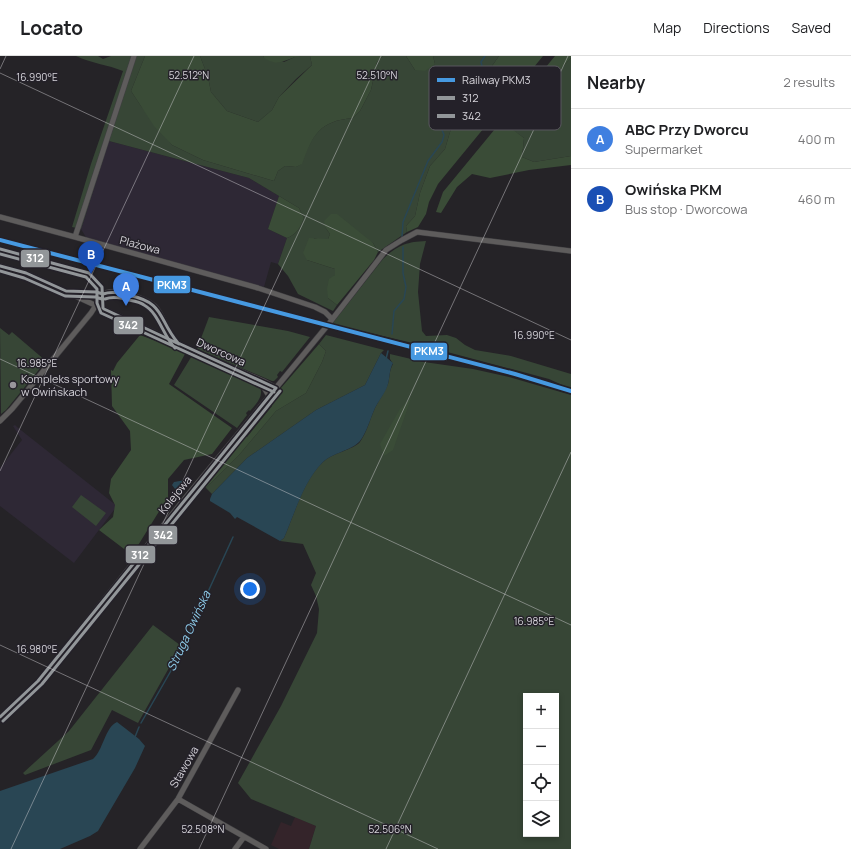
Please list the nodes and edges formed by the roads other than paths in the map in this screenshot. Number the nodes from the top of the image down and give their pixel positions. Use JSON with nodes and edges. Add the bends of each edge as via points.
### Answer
{"nodes":[{"id":1,"x":134,"y":56,"type":"edge"},
{"id":2,"x":0,"y":218,"type":"edge"},
{"id":3,"x":75,"y":237,"type":"junction"},
{"id":4,"x":571,"y":252,"type":"edge"},
{"id":5,"x":0,"y":266,"type":"edge"},
{"id":6,"x":103,"y":294,"type":"junction"},
{"id":7,"x":75,"y":295,"type":"junction"},
{"id":8,"x":96,"y":306,"type":"junction"},
{"id":9,"x":104,"y":309,"type":"junction"},
{"id":10,"x":332,"y":319,"type":"junction"},
{"id":11,"x":167,"y":329,"type":"junction"},
{"id":12,"x":161,"y":335,"type":"junction"},
{"id":13,"x":178,"y":344,"type":"junction"},
{"id":14,"x":257,"y":379,"type":"junction"},
{"id":15,"x":276,"y":388,"type":"junction"},
{"id":16,"x":269,"y":396,"type":"junction"},
{"id":17,"x":0,"y":421,"type":"edge"},
{"id":18,"x":238,"y":690,"type":"dead end"},
{"id":19,"x":0,"y":717,"type":"edge"},
{"id":20,"x":178,"y":799,"type":"junction"},
{"id":21,"x":244,"y":837,"type":"junction"},
{"id":22,"x":140,"y":849,"type":"edge"},
{"id":23,"x":235,"y":849,"type":"edge"},
{"id":24,"x":266,"y":849,"type":"edge"}],
"edges":[{"from":1,"to":3,"type":"street"},
{"from":2,"to":3,"type":"street","name":"Plażowa"},
{"from":3,"to":10,"type":"street","name":"Plażowa","via":[[269,291],[319,309]]},
{"from":4,"to":10,"type":"street","name":"Kolejowa","via":[[417,232],[386,250]]},
{"from":5,"to":7,"type":"street","name":"Dworcowa","via":[[26,273]]},
{"from":6,"to":7,"type":"street","name":"Dworcowa"},
{"from":6,"to":8,"type":"street"},
{"from":6,"to":9,"type":"street"},
{"from":6,"to":11,"type":"street","name":"Dworcowa","via":[[113,292],[148,301],[157,309]]},
{"from":7,"to":8,"type":"street","name":"Dworcowa"},
{"from":8,"to":9,"type":"street","name":"Dworcowa"},
{"from":8,"to":17,"type":"street"},
{"from":9,"to":12,"type":"street","name":"Dworcowa"},
{"from":10,"to":15,"type":"street","name":"Kolejowa"},
{"from":11,"to":12,"type":"street"},
{"from":11,"to":13,"type":"street","name":"Dworcowa"},
{"from":12,"to":13,"type":"street","name":"Dworcowa"},
{"from":13,"to":14,"type":"street","name":"Dworcowa"},
{"from":14,"to":15,"type":"street","name":"Dworcowa"},
{"from":14,"to":16,"type":"street"},
{"from":15,"to":16,"type":"street","name":"Kolejowa"},
{"from":16,"to":19,"type":"street","name":"Kolejowa","via":[[43,676]]},
{"from":18,"to":20,"type":"street","name":"Stawowa"},
{"from":20,"to":21,"type":"street"},
{"from":20,"to":22,"type":"street","name":"Stawowa"},
{"from":21,"to":23,"type":"street"},
{"from":21,"to":24,"type":"street"}]}
